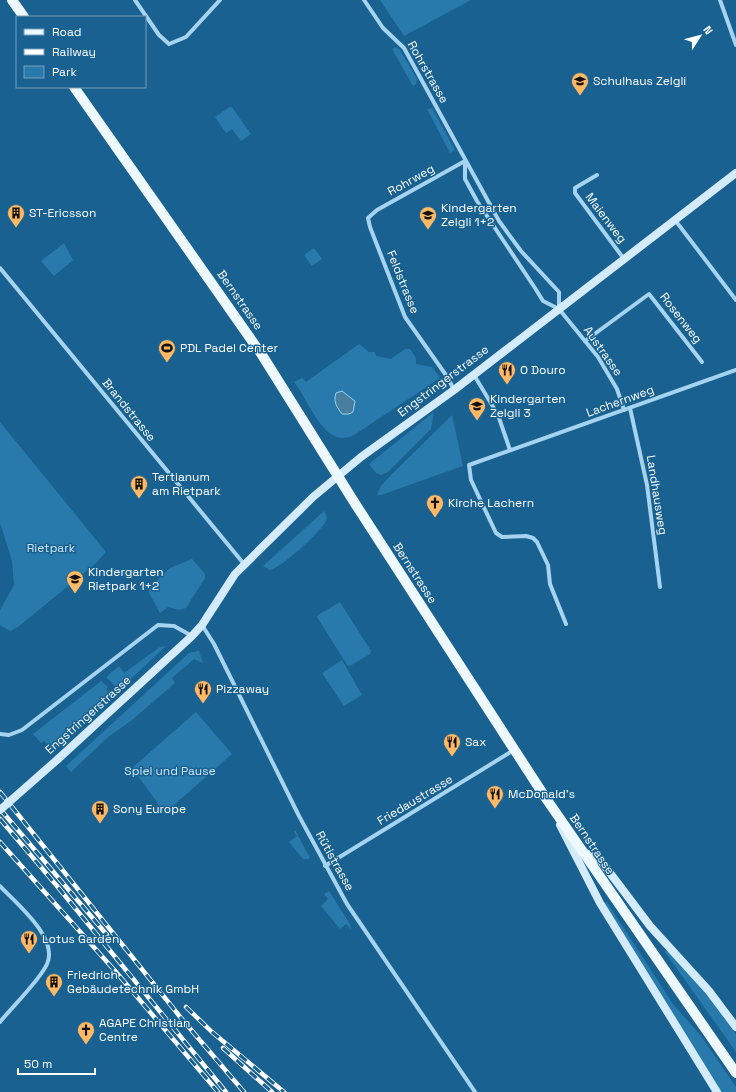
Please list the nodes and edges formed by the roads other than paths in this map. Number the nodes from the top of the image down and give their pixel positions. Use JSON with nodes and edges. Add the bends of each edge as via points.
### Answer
{"nodes":[{"id":1,"x":12,"y":0,"type":"edge"},
{"id":2,"x":135,"y":0,"type":"edge"},
{"id":3,"x":220,"y":0,"type":"edge"},
{"id":4,"x":364,"y":0,"type":"edge"},
{"id":5,"x":720,"y":0,"type":"edge"},
{"id":6,"x":23,"y":16,"type":"edge"},
{"id":7,"x":146,"y":16,"type":"edge"},
{"id":8,"x":146,"y":16,"type":"edge"},
{"id":9,"x":736,"y":45,"type":"edge"},
{"id":10,"x":75,"y":88,"type":"edge"},
{"id":11,"x":465,"y":161,"type":"junction"},
{"id":12,"x":736,"y":173,"type":"edge"},
{"id":13,"x":597,"y":175,"type":"dead end"},
{"id":14,"x":368,"y":218,"type":"joint"},
{"id":15,"x":675,"y":220,"type":"junction"},
{"id":16,"x":624,"y":260,"type":"junction"},
{"id":17,"x":0,"y":268,"type":"edge"},
{"id":18,"x":736,"y":300,"type":"edge"},
{"id":19,"x":559,"y":308,"type":"junction"},
{"id":20,"x":585,"y":341,"type":"junction"},
{"id":21,"x":702,"y":362,"type":"dead end"},
{"id":22,"x":736,"y":370,"type":"edge"},
{"id":23,"x":474,"y":374,"type":"junction"},
{"id":24,"x":454,"y":390,"type":"junction"},
{"id":25,"x":630,"y":408,"type":"junction"},
{"id":26,"x":624,"y":410,"type":"junction"},
{"id":27,"x":510,"y":450,"type":"junction"},
{"id":28,"x":338,"y":476,"type":"junction"},
{"id":29,"x":244,"y":564,"type":"junction"},
{"id":30,"x":660,"y":587,"type":"dead end"},
{"id":31,"x":566,"y":624,"type":"dead end"},
{"id":32,"x":202,"y":625,"type":"junction"},
{"id":33,"x":192,"y":636,"type":"junction"},
{"id":34,"x":0,"y":734,"type":"edge"},
{"id":35,"x":515,"y":750,"type":"junction"},
{"id":36,"x":551,"y":806,"type":"junction"},
{"id":37,"x":0,"y":810,"type":"edge"},
{"id":38,"x":581,"y":851,"type":"junction"},
{"id":39,"x":325,"y":866,"type":"junction"},
{"id":40,"x":0,"y":886,"type":"edge"},
{"id":41,"x":0,"y":1022,"type":"edge"},
{"id":42,"x":736,"y":1027,"type":"edge"},
{"id":43,"x":736,"y":1073,"type":"edge"},
{"id":44,"x":475,"y":1092,"type":"edge"},
{"id":45,"x":717,"y":1092,"type":"edge"}],
"edges":[{"from":1,"to":6,"type":"main road"},
{"from":2,"to":8,"type":"street"},
{"from":3,"to":7,"type":"street","via":[[186,38],[169,44],[159,35]]},
{"from":4,"to":11,"type":"street","name":"Rohrstrasse","via":[[383,28],[404,48]]},
{"from":5,"to":9,"type":"street"},
{"from":10,"to":28,"type":"main road","name":"Bernstrasse","via":[[257,348]]},
{"from":11,"to":14,"type":"street","name":"Rohrweg","via":[[377,210]]},
{"from":11,"to":19,"type":"street","name":"Rohrstrasse","via":[[502,226],[558,292]]},
{"from":11,"to":19,"type":"street","name":"Rohrstrasse","via":[[465,178],[483,211],[543,302]]},
{"from":12,"to":15,"type":"main road","name":"Engstringerstrasse"},
{"from":13,"to":16,"type":"street","name":"Maienweg","via":[[575,188],[575,193]]},
{"from":14,"to":24,"type":"street","name":"Feldstrasse","via":[[405,316]]},
{"from":15,"to":16,"type":"main road","name":"Engstringerstrasse"},
{"from":15,"to":18,"type":"street"},
{"from":16,"to":19,"type":"main road","name":"Engstringerstrasse"},
{"from":17,"to":29,"type":"street","name":"Brandstrasse"},
{"from":19,"to":20,"type":"street","name":"Austrasse"},
{"from":19,"to":23,"type":"main road","name":"Engstringerstrasse"},
{"from":20,"to":21,"type":"street","name":"Rosenweg","via":[[649,294]]},
{"from":20,"to":26,"type":"street","name":"Austrasse","via":[[608,373]]},
{"from":22,"to":25,"type":"street","name":"Lachernweg"},
{"from":23,"to":24,"type":"main road","name":"Engstringerstrasse"},
{"from":23,"to":27,"type":"street","via":[[491,399]]},
{"from":24,"to":28,"type":"main road","name":"Engstringerstrasse"},
{"from":25,"to":26,"type":"street","name":"Lachernweg"},
{"from":25,"to":30,"type":"street","name":"Landhausweg","via":[[648,485]]},
{"from":26,"to":27,"type":"street","name":"Lachernweg"},
{"from":27,"to":31,"type":"street","name":"Lachernweg","via":[[469,465],[471,480],[496,533],[509,538],[533,538],[541,547],[548,565],[550,584]]},
{"from":28,"to":29,"type":"main road","name":"Engstringerstrasse"},
{"from":28,"to":35,"type":"main road","name":"Bernstrasse"},
{"from":29,"to":32,"type":"main road","name":"Engstringerstrasse","via":[[224,589]]},
{"from":32,"to":33,"type":"main road","name":"Engstringerstrasse"},
{"from":32,"to":39,"type":"street","name":"Rütistrasse","via":[[214,644]]},
{"from":33,"to":34,"type":"street","name":"Engstringerstrasse","via":[[174,626],[158,625],[26,727],[15,733]]},
{"from":33,"to":37,"type":"main road","name":"Engstringerstrasse","bridge":true},
{"from":35,"to":36,"type":"main road","name":"Bernstrasse"},
{"from":35,"to":39,"type":"street","name":"Friedaustrasse"},
{"from":36,"to":38,"type":"main road","name":"Bernstrasse"},
{"from":36,"to":45,"type":"main road","via":[[600,903]]},
{"from":38,"to":42,"type":"main road","via":[[601,861],[650,926],[709,991]]},
{"from":38,"to":43,"type":"main road","name":"Bernstrasse"},
{"from":39,"to":44,"type":"street","name":"Rütistrasse","via":[[347,904]]},
{"from":40,"to":41,"type":"street","via":[[42,933],[48,944],[49,956],[44,969]]}]}
